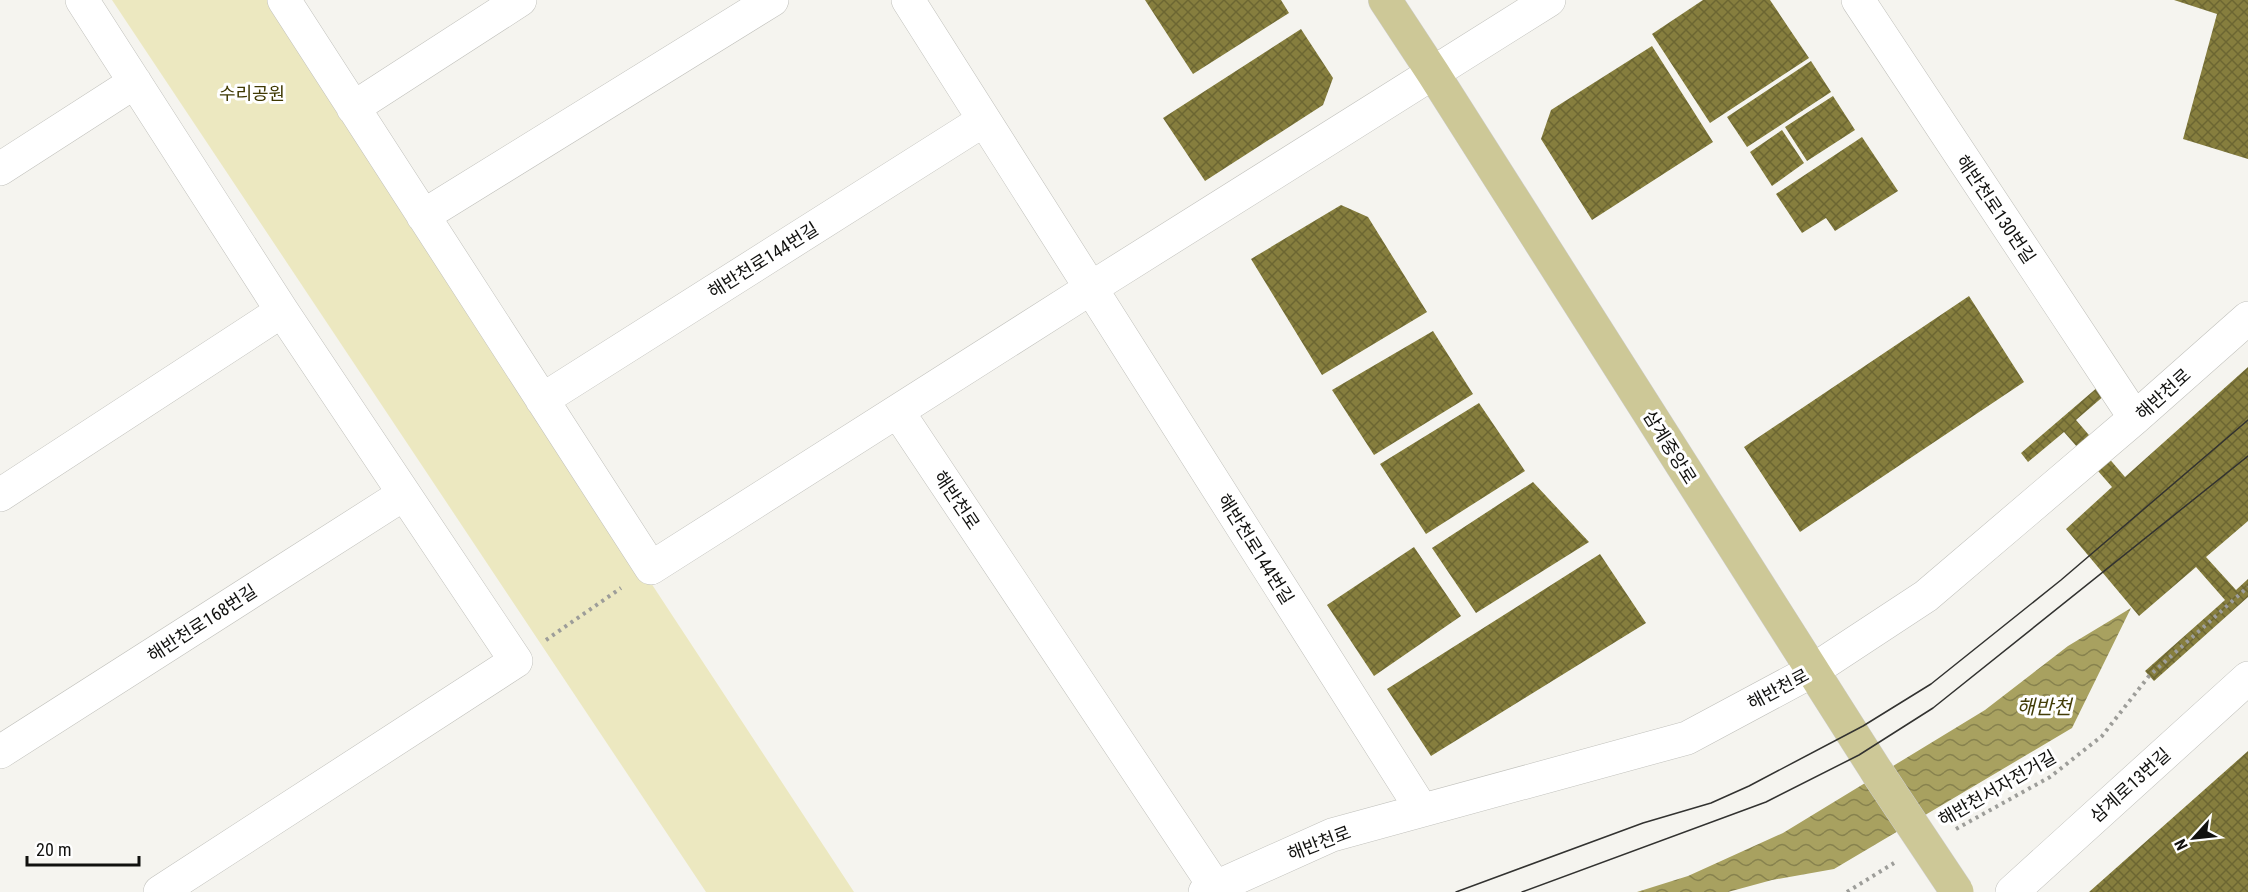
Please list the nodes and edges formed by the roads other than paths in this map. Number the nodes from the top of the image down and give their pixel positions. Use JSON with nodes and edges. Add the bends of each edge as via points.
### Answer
{"nodes":[{"id":1,"x":82,"y":0,"type":"edge"},
{"id":2,"x":284,"y":0,"type":"edge"},
{"id":3,"x":520,"y":0,"type":"edge"},
{"id":4,"x":772,"y":0,"type":"edge"},
{"id":5,"x":908,"y":0,"type":"edge"},
{"id":6,"x":1384,"y":0,"type":"edge"},
{"id":7,"x":1549,"y":0,"type":"edge"},
{"id":8,"x":1858,"y":0,"type":"edge"},
{"id":9,"x":1433,"y":73,"type":"junction"},
{"id":10,"x":135,"y":82,"type":"junction"},
{"id":11,"x":353,"y":108,"type":"junction"},
{"id":12,"x":984,"y":120,"type":"junction"},
{"id":13,"x":0,"y":169,"type":"edge"},
{"id":14,"x":423,"y":216,"type":"junction"},
{"id":15,"x":1091,"y":288,"type":"junction"},
{"id":16,"x":282,"y":311,"type":"junction"},
{"id":17,"x":2248,"y":318,"type":"edge"},
{"id":18,"x":542,"y":400,"type":"junction"},
{"id":19,"x":898,"y":412,"type":"junction"},
{"id":20,"x":2135,"y":418,"type":"junction"},
{"id":21,"x":404,"y":494,"type":"junction"},
{"id":22,"x":0,"y":495,"type":"edge"},
{"id":23,"x":1812,"y":671,"type":"junction"},
{"id":24,"x":2248,"y":678,"type":"edge"},
{"id":25,"x":0,"y":752,"type":"edge"},
{"id":26,"x":1422,"y":810,"type":"junction"},
{"id":27,"x":1210,"y":890,"type":"edge"},
{"id":28,"x":160,"y":892,"type":"edge"},
{"id":29,"x":1957,"y":892,"type":"edge"},
{"id":30,"x":2012,"y":892,"type":"edge"}],
"edges":[{"from":1,"to":10,"type":"street"},
{"from":2,"to":11,"type":"street"},
{"from":3,"to":11,"type":"street"},
{"from":4,"to":14,"type":"street"},
{"from":5,"to":12,"type":"street","name":"해반천로144번길"},
{"from":6,"to":9,"type":"main road","name":"삼계중앙로"},
{"from":7,"to":9,"type":"street"},
{"from":8,"to":20,"type":"street","name":"해반천로130번길"},
{"from":9,"to":15,"type":"street"},
{"from":9,"to":23,"type":"main road","name":"삼계중앙로"},
{"from":10,"to":13,"type":"street"},
{"from":10,"to":16,"type":"street"},
{"from":11,"to":14,"type":"street"},
{"from":12,"to":15,"type":"street","name":"해반천로144번길"},
{"from":12,"to":18,"type":"street","name":"해반천로144번길"},
{"from":14,"to":18,"type":"street"},
{"from":15,"to":19,"type":"street"},
{"from":15,"to":26,"type":"street","name":"해반천로144번길"},
{"from":16,"to":21,"type":"street"},
{"from":16,"to":22,"type":"street"},
{"from":17,"to":20,"type":"street","name":"해반천로"},
{"from":18,"to":19,"type":"street","via":[[651,568]]},
{"from":19,"to":27,"type":"street","name":"해반천로"},
{"from":20,"to":23,"type":"street","name":"해반천로","via":[[1926,596]]},
{"from":21,"to":25,"type":"street","name":"해반천로168번길"},
{"from":21,"to":28,"type":"street","via":[[516,661]]},
{"from":23,"to":26,"type":"street","name":"해반천로","via":[[1687,738]]},
{"from":23,"to":29,"type":"main road","name":"삼계중앙로","bridge":true},
{"from":24,"to":30,"type":"street","name":"삼계로13번길"},
{"from":26,"to":27,"type":"street","name":"해반천로","via":[[1332,835]]}]}
